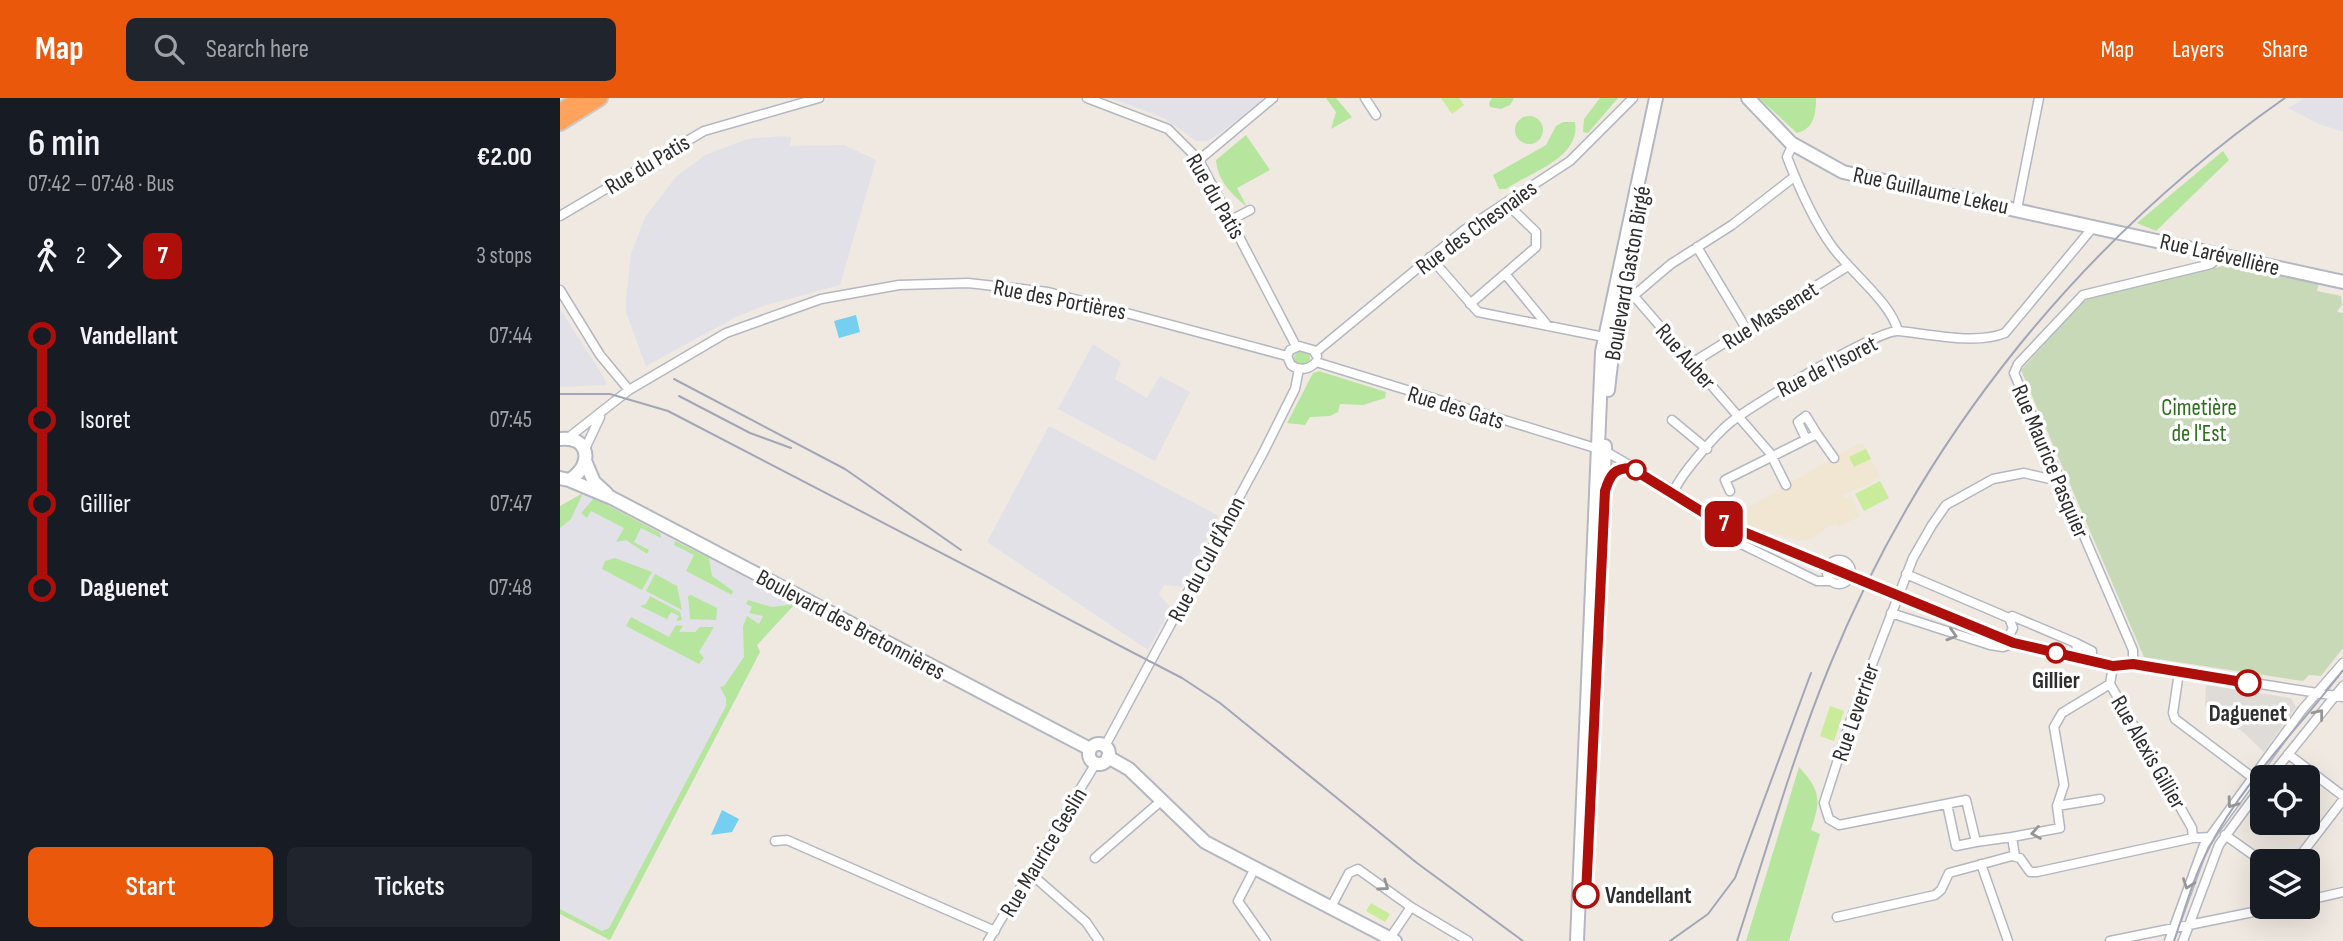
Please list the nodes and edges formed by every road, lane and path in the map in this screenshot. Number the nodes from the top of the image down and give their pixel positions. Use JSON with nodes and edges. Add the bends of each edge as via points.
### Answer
{"nodes":[{"id":1,"x":580,"y":98,"type":"edge"},
{"id":2,"x":600,"y":98,"type":"edge"},
{"id":3,"x":819,"y":98,"type":"edge"},
{"id":4,"x":1087,"y":98,"type":"edge"},
{"id":5,"x":1273,"y":98,"type":"edge"},
{"id":6,"x":1365,"y":98,"type":"edge"},
{"id":7,"x":1633,"y":98,"type":"edge"},
{"id":8,"x":1748,"y":98,"type":"edge"},
{"id":9,"x":2039,"y":98,"type":"edge"},
{"id":10,"x":1658,"y":99,"type":"edge"},
{"id":11,"x":560,"y":110,"type":"edge"},
{"id":12,"x":1376,"y":115,"type":"dead end"},
{"id":13,"x":560,"y":123,"type":"edge"},
{"id":14,"x":1793,"y":144,"type":"junction"},
{"id":15,"x":1199,"y":160,"type":"junction"},
{"id":16,"x":1794,"y":177,"type":"junction"},
{"id":17,"x":1506,"y":203,"type":"junction"},
{"id":18,"x":2017,"y":209,"type":"junction"},
{"id":19,"x":1250,"y":210,"type":"dead end"},
{"id":20,"x":560,"y":216,"type":"edge"},
{"id":21,"x":1231,"y":220,"type":"junction"},
{"id":22,"x":2095,"y":226,"type":"junction"},
{"id":23,"x":1697,"y":247,"type":"junction"},
{"id":24,"x":2221,"y":255,"type":"junction"},
{"id":25,"x":1430,"y":257,"type":"junction"},
{"id":26,"x":1848,"y":266,"type":"junction"},
{"id":27,"x":1506,"y":275,"type":"junction"},
{"id":28,"x":2343,"y":282,"type":"edge"},
{"id":29,"x":560,"y":290,"type":"edge"},
{"id":30,"x":1619,"y":292,"type":"junction"},
{"id":31,"x":1633,"y":295,"type":"junction"},
{"id":32,"x":1470,"y":304,"type":"junction"},
{"id":33,"x":1549,"y":326,"type":"junction"},
{"id":34,"x":1747,"y":330,"type":"junction"},
{"id":35,"x":1898,"y":331,"type":"junction"},
{"id":36,"x":1608,"y":338,"type":"junction"},
{"id":37,"x":1296,"y":346,"type":"junction"},
{"id":38,"x":1315,"y":352,"type":"junction"},
{"id":39,"x":1287,"y":356,"type":"junction"},
{"id":40,"x":1316,"y":362,"type":"junction"},
{"id":41,"x":1692,"y":363,"type":"junction"},
{"id":42,"x":1299,"y":369,"type":"junction"},
{"id":43,"x":629,"y":390,"type":"junction"},
{"id":44,"x":606,"y":410,"type":"junction"},
{"id":45,"x":1738,"y":417,"type":"junction"},
{"id":46,"x":1672,"y":420,"type":"dead end"},
{"id":47,"x":1817,"y":434,"type":"junction"},
{"id":48,"x":564,"y":438,"type":"edge"},
{"id":49,"x":1807,"y":439,"type":"junction"},
{"id":50,"x":1707,"y":449,"type":"junction"},
{"id":51,"x":1601,"y":450,"type":"junction"},
{"id":52,"x":1772,"y":456,"type":"junction"},
{"id":53,"x":585,"y":457,"type":"junction"},
{"id":54,"x":1834,"y":458,"type":"dead end"},
{"id":55,"x":1631,"y":468,"type":"junction"},
{"id":56,"x":565,"y":479,"type":"edge"},
{"id":57,"x":2059,"y":481,"type":"junction"},
{"id":58,"x":1786,"y":485,"type":"dead end"},
{"id":59,"x":1605,"y":491,"type":"junction"},
{"id":60,"x":1674,"y":491,"type":"junction"},
{"id":61,"x":1730,"y":491,"type":"dead end"},
{"id":62,"x":612,"y":498,"type":"junction"},
{"id":63,"x":1702,"y":513,"type":"junction"},
{"id":64,"x":1906,"y":575,"type":"junction"},
{"id":65,"x":1830,"y":581,"type":"dead end"},
{"id":66,"x":1891,"y":613,"type":"junction"},
{"id":67,"x":2009,"y":618,"type":"junction"},
{"id":68,"x":2011,"y":641,"type":"junction"},
{"id":69,"x":2076,"y":643,"type":"junction"},
{"id":70,"x":2078,"y":656,"type":"junction"},
{"id":71,"x":2092,"y":659,"type":"junction"},
{"id":72,"x":2343,"y":663,"type":"edge"},
{"id":73,"x":2133,"y":664,"type":"junction"},
{"id":74,"x":2113,"y":666,"type":"junction"},
{"id":75,"x":2179,"y":672,"type":"junction"},
{"id":76,"x":2110,"y":684,"type":"junction"},
{"id":77,"x":2343,"y":686,"type":"edge"},
{"id":78,"x":2330,"y":695,"type":"edge"},
{"id":79,"x":1090,"y":749,"type":"junction"},
{"id":80,"x":1107,"y":751,"type":"junction"},
{"id":81,"x":2288,"y":754,"type":"junction"},
{"id":82,"x":1096,"y":763,"type":"junction"},
{"id":83,"x":2263,"y":765,"type":"edge"},
{"id":84,"x":2279,"y":765,"type":"edge"},
{"id":85,"x":2250,"y":775,"type":"edge"},
{"id":86,"x":2250,"y":780,"type":"edge"},
{"id":87,"x":2343,"y":798,"type":"edge"},
{"id":88,"x":2100,"y":799,"type":"dead end"},
{"id":89,"x":1161,"y":801,"type":"junction"},
{"id":90,"x":2250,"y":802,"type":"edge"},
{"id":91,"x":1947,"y":803,"type":"junction"},
{"id":92,"x":2057,"y":806,"type":"junction"},
{"id":93,"x":2225,"y":835,"type":"junction"},
{"id":94,"x":2011,"y":837,"type":"junction"},
{"id":95,"x":2210,"y":837,"type":"junction"},
{"id":96,"x":2193,"y":838,"type":"junction"},
{"id":97,"x":775,"y":841,"type":"dead end"},
{"id":98,"x":1976,"y":842,"type":"junction"},
{"id":99,"x":2305,"y":849,"type":"edge"},
{"id":100,"x":2250,"y":853,"type":"edge"},
{"id":101,"x":2015,"y":856,"type":"junction"},
{"id":102,"x":1095,"y":858,"type":"dead end"},
{"id":103,"x":1981,"y":864,"type":"junction"},
{"id":104,"x":1254,"y":870,"type":"junction"},
{"id":105,"x":1030,"y":873,"type":"junction"},
{"id":106,"x":2343,"y":892,"type":"edge"},
{"id":107,"x":2320,"y":897,"type":"edge"},
{"id":108,"x":1411,"y":907,"type":"junction"},
{"id":109,"x":1330,"y":909,"type":"junction"},
{"id":110,"x":2250,"y":912,"type":"edge"},
{"id":111,"x":1837,"y":917,"type":"dead end"},
{"id":112,"x":2190,"y":924,"type":"junction"},
{"id":113,"x":2173,"y":928,"type":"junction"},
{"id":114,"x":995,"y":931,"type":"junction"},
{"id":115,"x":1089,"y":938,"type":"edge"},
{"id":116,"x":1393,"y":940,"type":"edge"},
{"id":117,"x":988,"y":941,"type":"edge"},
{"id":118,"x":1099,"y":941,"type":"edge"},
{"id":119,"x":1266,"y":941,"type":"edge"},
{"id":120,"x":1468,"y":941,"type":"edge"},
{"id":121,"x":1577,"y":941,"type":"edge"},
{"id":122,"x":1583,"y":941,"type":"edge"},
{"id":123,"x":2008,"y":941,"type":"edge"},
{"id":124,"x":2110,"y":941,"type":"edge"},
{"id":125,"x":2169,"y":941,"type":"edge"},
{"id":126,"x":2183,"y":941,"type":"edge"}],
"edges":[{"from":1,"to":11,"type":"highway"},
{"from":2,"to":13,"type":"highway"},
{"from":3,"to":20,"type":"street","name":"Rue du Patis","via":[[704,131]]},
{"from":4,"to":15,"type":"street","name":"Rue du Patis","via":[[1167,129]]},
{"from":5,"to":15,"type":"street"},
{"from":6,"to":12,"type":"street"},
{"from":7,"to":17,"type":"street","name":"Rue des Chesnaies","via":[[1570,161]]},
{"from":8,"to":14,"type":"street","name":"Rue Guillaume Lekeu"},
{"from":9,"to":18,"type":"street"},
{"from":10,"to":30,"type":"street","name":"Boulevard Gaston Birgé"},
{"from":10,"to":36,"type":"street","name":"Boulevard Gaston Birgé"},
{"from":14,"to":16,"type":"street","via":[[1787,157]]},
{"from":14,"to":18,"type":"street","name":"Rue Guillaume Lekeu","via":[[1825,164],[1869,180]]},
{"from":15,"to":21,"type":"street","name":"Rue du Patis"},
{"from":16,"to":23,"type":"street"},
{"from":16,"to":26,"type":"street","via":[[1831,245]]},
{"from":17,"to":25,"type":"street","name":"Rue des Chesnaies"},
{"from":17,"to":27,"type":"street","via":[[1529,223],[1537,239],[1533,251]]},
{"from":18,"to":22,"type":"street","name":"Rue Guillaume Lekeu"},
{"from":19,"to":21,"type":"street"},
{"from":21,"to":37,"type":"street","name":"Rue du Patis"},
{"from":22,"to":24,"type":"street","name":"Rue Larévellière"},
{"from":22,"to":35,"type":"street","name":"Rue de l'Isoret","via":[[2005,333],[1926,337]]},
{"from":23,"to":31,"type":"street"},
{"from":23,"to":34,"type":"street"},
{"from":24,"to":28,"type":"street","name":"Rue Larévellière"},
{"from":24,"to":57,"type":"street","name":"Rue Maurice Pasquier","via":[[2211,264],[2083,295],[2018,365],[2015,377]]},
{"from":25,"to":32,"type":"street"},
{"from":25,"to":38,"type":"street","name":"Rue des Chesnaies"},
{"from":26,"to":34,"type":"street","name":"Rue Massenet"},
{"from":26,"to":35,"type":"street","via":[[1892,316]]},
{"from":27,"to":32,"type":"street"},
{"from":27,"to":33,"type":"street"},
{"from":29,"to":43,"type":"street","via":[[600,355]]},
{"from":30,"to":31,"type":"street"},
{"from":30,"to":36,"type":"street","name":"Boulevard Gaston Birgé"},
{"from":31,"to":41,"type":"street","name":"Rue Auber"},
{"from":32,"to":33,"type":"street","via":[[1482,313]]},
{"from":33,"to":36,"type":"street"},
{"from":34,"to":41,"type":"street","name":"Rue Massenet"},
{"from":35,"to":45,"type":"street","name":"Rue de l'Isoret","via":[[1803,376]]},
{"from":36,"to":51,"type":"street","name":"Boulevard Gaston Birgé"},
{"from":37,"to":38,"type":"street"},
{"from":37,"to":39,"type":"street"},
{"from":38,"to":40,"type":"street"},
{"from":39,"to":42,"type":"street"},
{"from":39,"to":43,"type":"street","name":"Rue des Portières","via":[[1064,295],[1007,286],[931,283],[854,292],[778,312],[710,341]]},
{"from":40,"to":42,"type":"street"},
{"from":40,"to":51,"type":"street","name":"Rue des Gats"},
{"from":41,"to":45,"type":"street","name":"Rue Auber"},
{"from":42,"to":80,"type":"street","name":"Rue du Cul d'Ânon","via":[[1295,389],[1263,453]]},
{"from":43,"to":44,"type":"street","name":"Rue des Portières"},
{"from":44,"to":48,"type":"street","name":"Rue des Portières"},
{"from":44,"to":53,"type":"street","name":"Rue des Portières","via":[[596,422]]},
{"from":45,"to":50,"type":"street","name":"Rue de l'Isoret"},
{"from":45,"to":52,"type":"street","name":"Rue Auber"},
{"from":46,"to":50,"type":"street"},
{"from":47,"to":49,"type":"street"},
{"from":47,"to":49,"type":"street","via":[[1804,416],[1798,422]]},
{"from":47,"to":54,"type":"street"},
{"from":48,"to":53,"type":"street"},
{"from":49,"to":52,"type":"street"},
{"from":50,"to":60,"type":"street","name":"Rue de l'Isoret"},
{"from":51,"to":55,"type":"street","name":"Rue des Gats"},
{"from":51,"to":59,"type":"street","name":"Boulevard Gaston Birgé"},
{"from":51,"to":121,"type":"street","name":"Boulevard Gaston Birgé"},
{"from":52,"to":58,"type":"street","name":"Rue Auber"},
{"from":52,"to":61,"type":"street","via":[[1725,480]]},
{"from":53,"to":56,"type":"street","via":[[580,472]]},
{"from":53,"to":62,"type":"street","name":"Boulevard des Bretonnières","via":[[594,482]]},
{"from":55,"to":59,"type":"street","via":[[1612,474]]},
{"from":55,"to":60,"type":"street","name":"Rue des Gats"},
{"from":56,"to":62,"type":"street","name":"Boulevard des Bretonnières"},
{"from":57,"to":64,"type":"street","name":"Rue Leverrier","via":[[2024,473],[1993,478],[1969,490],[1946,505]]},
{"from":57,"to":73,"type":"street","name":"Rue Maurice Pasquier","via":[[2133,650]]},
{"from":59,"to":122,"type":"street","name":"Boulevard Gaston Birgé"},
{"from":60,"to":63,"type":"street","name":"Rue des Gats"},
{"from":62,"to":79,"type":"street","name":"Boulevard des Bretonnières"},
{"from":63,"to":65,"type":"street","via":[[1735,541],[1817,581]]},
{"from":63,"to":68,"type":"street","bridge":true},
{"from":64,"to":66,"type":"street","name":"Rue Leverrier"},
{"from":64,"to":67,"type":"street"},
{"from":66,"to":68,"type":"street","one_way":true,"via":[[1990,645],[2003,647]]},
{"from":66,"to":91,"type":"street","name":"Rue Leverrier","via":[[1824,803],[1832,822],[1843,825]]},
{"from":67,"to":68,"type":"street","via":[[2014,628]]},
{"from":67,"to":69,"type":"street"},
{"from":68,"to":70,"type":"street"},
{"from":69,"to":70,"type":"street"},
{"from":69,"to":71,"type":"street","via":[[2092,651]]},
{"from":70,"to":71,"type":"street"},
{"from":71,"to":74,"type":"street"},
{"from":72,"to":78,"type":"street"},
{"from":73,"to":74,"type":"street"},
{"from":73,"to":75,"type":"street"},
{"from":74,"to":76,"type":"street","name":"Rue Alexis Gillier"},
{"from":75,"to":78,"type":"street"},
{"from":75,"to":85,"type":"street","via":[[2175,719]]},
{"from":76,"to":92,"type":"street","via":[[2056,720],[2052,732],[2064,785]]},
{"from":76,"to":96,"type":"street","name":"Rue Alexis Gillier","via":[[2192,828]]},
{"from":77,"to":78,"type":"street"},
{"from":81,"to":78,"type":"street","one_way":true},
{"from":78,"to":83,"type":"street"},
{"from":79,"to":80,"type":"street","via":[[1096,744]]},
{"from":79,"to":82,"type":"street","via":[[1090,758]]},
{"from":80,"to":82,"type":"street","via":[[1102,763]]},
{"from":80,"to":89,"type":"street"},
{"from":81,"to":84,"type":"street"},
{"from":81,"to":87,"type":"street"},
{"from":82,"to":105,"type":"street","name":"Rue Maurice Geslin"},
{"from":86,"to":95,"type":"street","one_way":true},
{"from":87,"to":99,"type":"street"},
{"from":88,"to":92,"type":"street"},
{"from":89,"to":102,"type":"street"},
{"from":89,"to":104,"type":"street","via":[[1205,842]]},
{"from":90,"to":93,"type":"street"},
{"from":91,"to":98,"type":"street","via":[[1966,800]]},
{"from":91,"to":98,"type":"street","via":[[1956,846]]},
{"from":92,"to":94,"type":"street","one_way":true,"via":[[2060,828]]},
{"from":93,"to":100,"type":"street"},
{"from":93,"to":112,"type":"street"},
{"from":94,"to":98,"type":"street"},
{"from":94,"to":101,"type":"street"},
{"from":95,"to":96,"type":"street"},
{"from":95,"to":113,"type":"street","one_way":true,"via":[[2196,862]]},
{"from":96,"to":101,"type":"street","via":[[2037,872],[2030,872]]},
{"from":97,"to":114,"type":"street","via":[[787,840]]},
{"from":101,"to":103,"type":"street"},
{"from":103,"to":111,"type":"street","via":[[1949,873],[1938,894]]},
{"from":103,"to":123,"type":"street"},
{"from":104,"to":109,"type":"street"},
{"from":104,"to":119,"type":"street","via":[[1238,901]]},
{"from":105,"to":114,"type":"street","name":"Rue Maurice Geslin"},
{"from":105,"to":115,"type":"street","via":[[1086,922]]},
{"from":106,"to":107,"type":"street"},
{"from":109,"to":108,"type":"street","one_way":true,"via":[[1349,873],[1356,869]]},
{"from":108,"to":116,"type":"street"},
{"from":108,"to":120,"type":"street"},
{"from":109,"to":116,"type":"street"},
{"from":110,"to":112,"type":"street"},
{"from":112,"to":113,"type":"street"},
{"from":112,"to":126,"type":"street"},
{"from":113,"to":124,"type":"street"},
{"from":113,"to":125,"type":"street"},
{"from":114,"to":117,"type":"street","name":"Rue Maurice Geslin"},
{"from":115,"to":118,"type":"street"}]}
